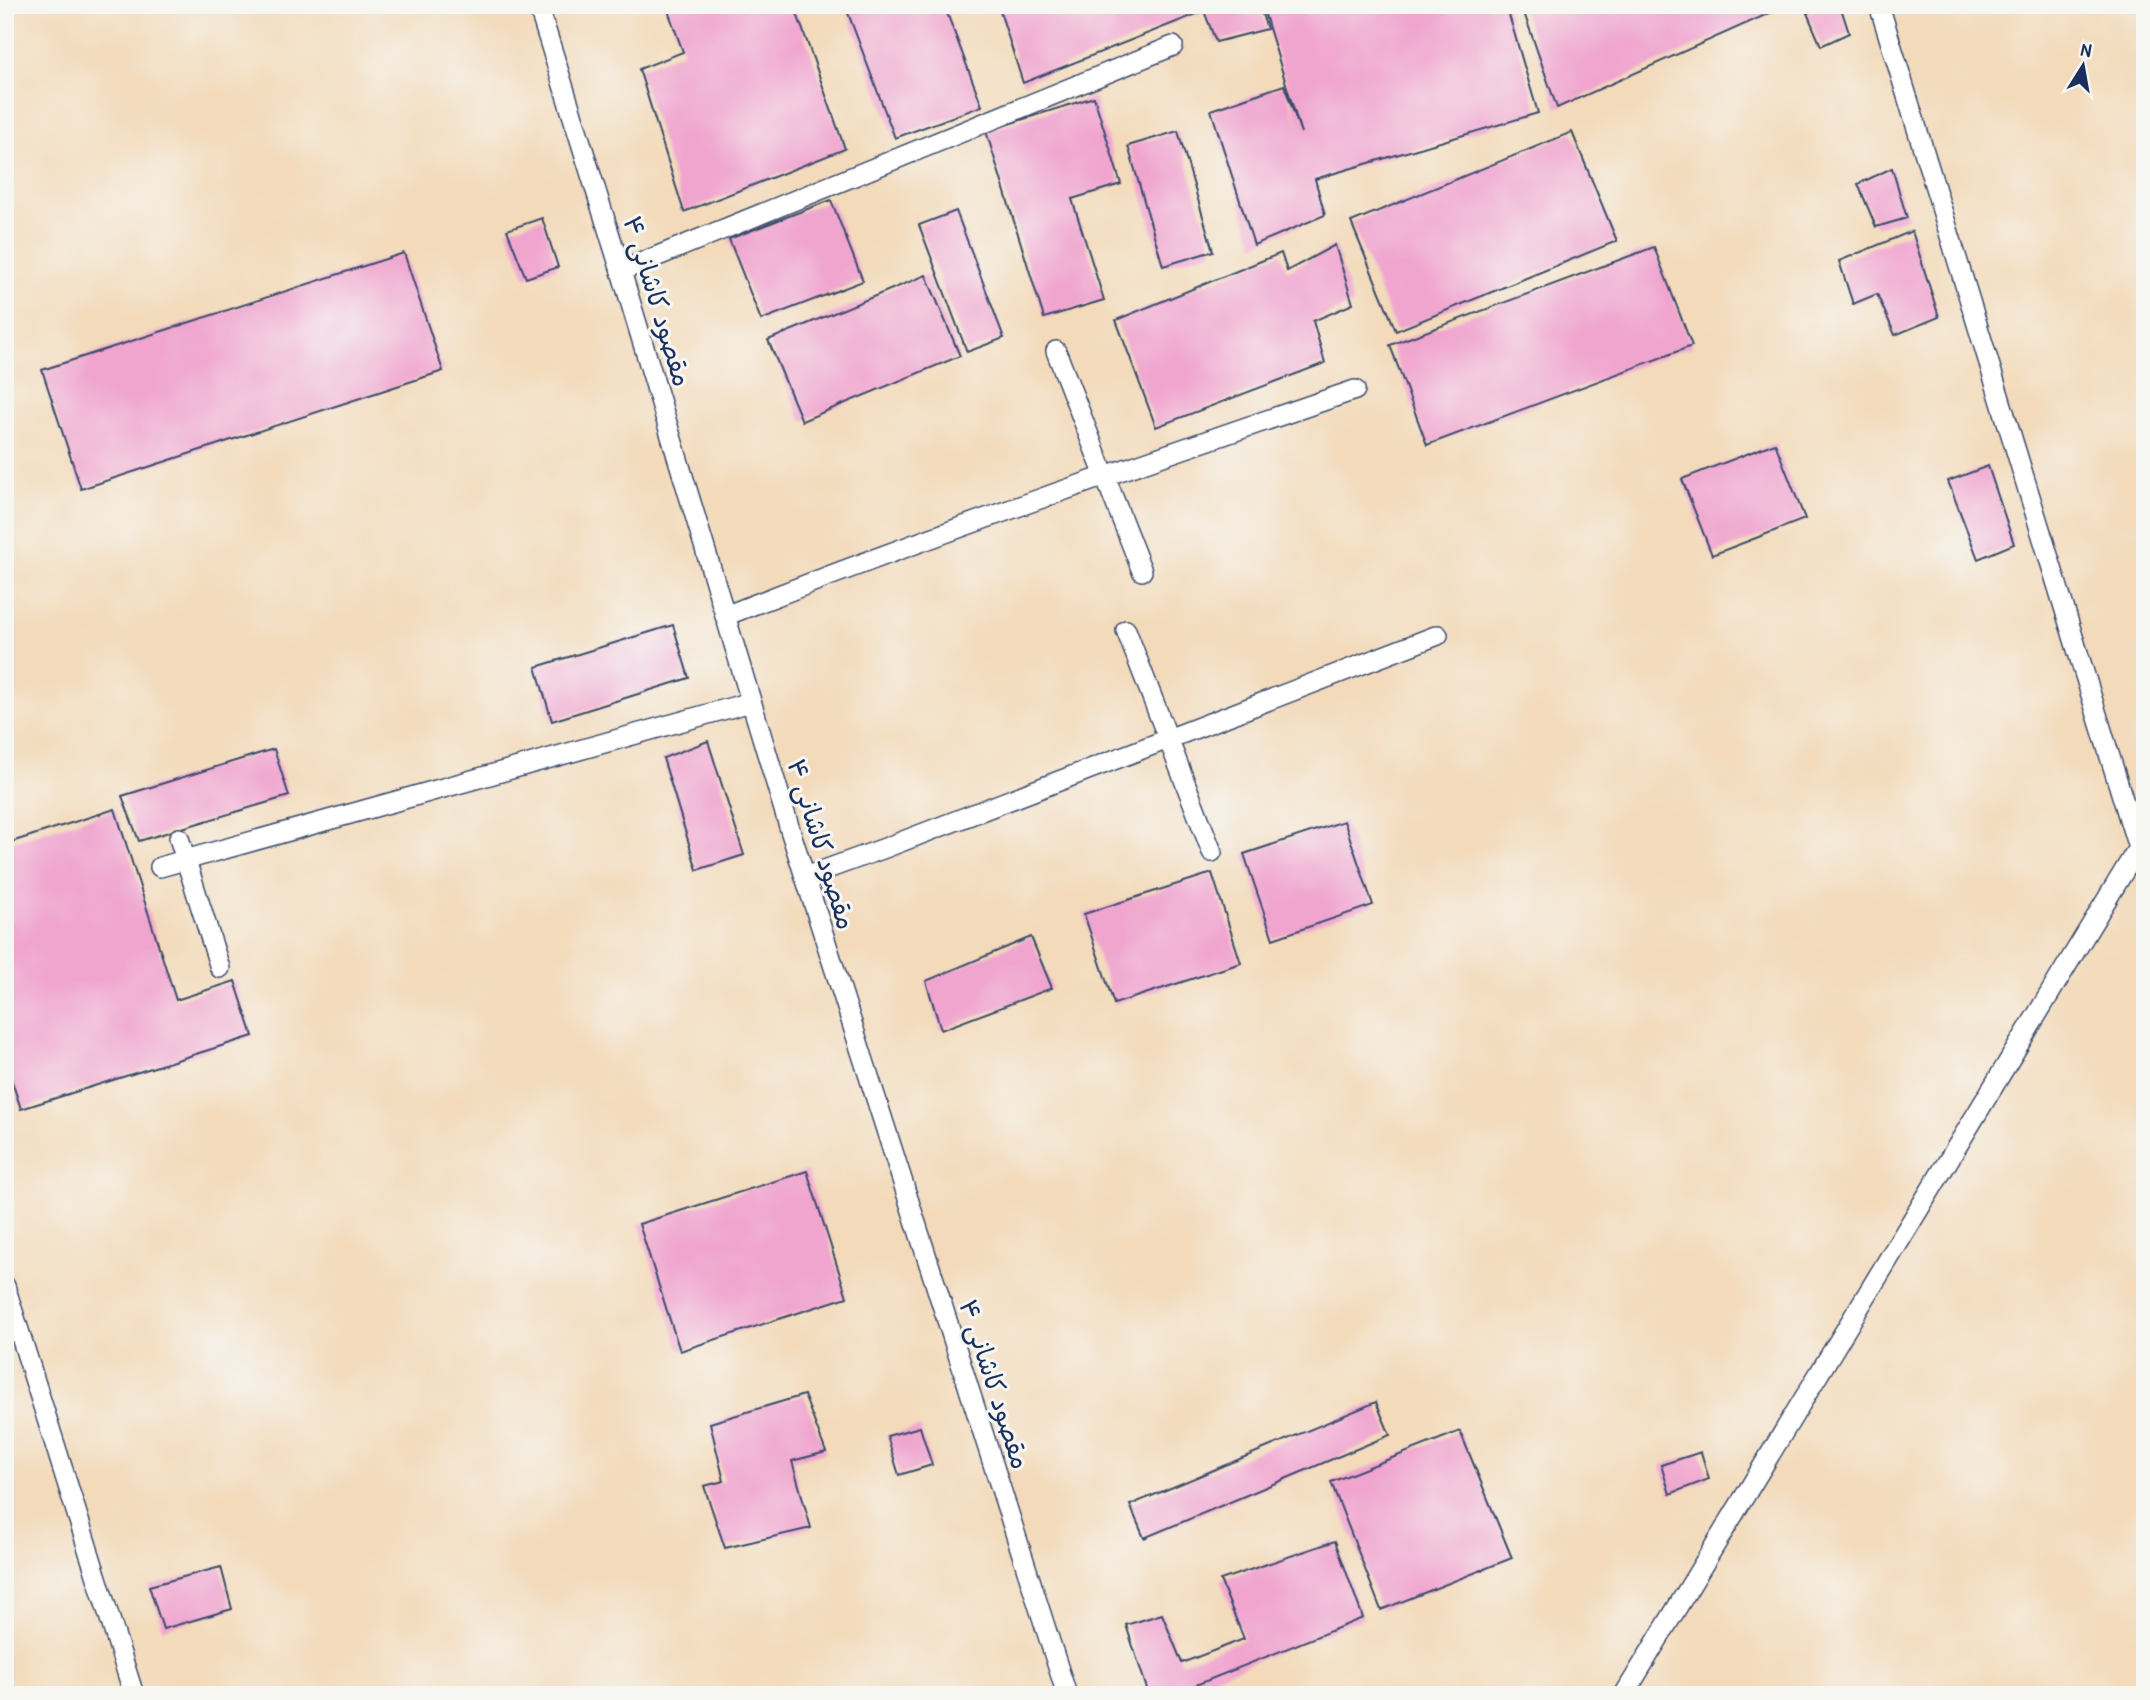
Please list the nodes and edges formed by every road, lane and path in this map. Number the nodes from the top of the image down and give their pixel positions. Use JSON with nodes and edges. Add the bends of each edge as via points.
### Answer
{"nodes":[{"id":1,"x":538,"y":5,"type":"edge"},
{"id":2,"x":1879,"y":5,"type":"edge"},
{"id":3,"x":1173,"y":46,"type":"dead end"},
{"id":4,"x":621,"y":271,"type":"junction"},
{"id":5,"x":1056,"y":351,"type":"dead end"},
{"id":6,"x":1355,"y":390,"type":"dead end"},
{"id":7,"x":1104,"y":476,"type":"junction"},
{"id":8,"x":1142,"y":571,"type":"dead end"},
{"id":9,"x":725,"y":616,"type":"junction"},
{"id":10,"x":1126,"y":630,"type":"dead end"},
{"id":11,"x":1438,"y":635,"type":"dead end"},
{"id":12,"x":751,"y":702,"type":"junction"},
{"id":13,"x":1168,"y":739,"type":"junction"},
{"id":14,"x":179,"y":838,"type":"dead end"},
{"id":15,"x":1212,"y":852,"type":"dead end"},
{"id":16,"x":185,"y":860,"type":"junction"},
{"id":17,"x":160,"y":867,"type":"dead end"},
{"id":18,"x":805,"y":877,"type":"junction"},
{"id":19,"x":220,"y":968,"type":"dead end"},
{"id":20,"x":5,"y":1286,"type":"edge"},
{"id":21,"x":134,"y":1695,"type":"edge"},
{"id":22,"x":1067,"y":1695,"type":"edge"},
{"id":23,"x":1624,"y":1695,"type":"edge"}],
"edges":[{"from":1,"to":4,"type":"lane","name":"مقصود کاشانی ۴"},
{"from":2,"to":23,"type":"lane","via":[[2138,848]]},
{"from":3,"to":4,"type":"lane"},
{"from":4,"to":9,"type":"lane","name":"مقصود کاشانی ۴"},
{"from":5,"to":7,"type":"lane"},
{"from":6,"to":7,"type":"lane"},
{"from":7,"to":8,"type":"lane"},
{"from":7,"to":9,"type":"lane"},
{"from":9,"to":12,"type":"lane","name":"مقصود کاشانی ۴"},
{"from":10,"to":13,"type":"lane"},
{"from":11,"to":13,"type":"lane"},
{"from":12,"to":16,"type":"lane"},
{"from":12,"to":18,"type":"lane","name":"مقصود کاشانی ۴"},
{"from":13,"to":15,"type":"lane"},
{"from":13,"to":18,"type":"lane"},
{"from":14,"to":16,"type":"lane"},
{"from":16,"to":17,"type":"lane"},
{"from":16,"to":19,"type":"lane"},
{"from":18,"to":22,"type":"lane","name":"مقصود کاشانی ۴"},
{"from":20,"to":21,"type":"lane"}]}
